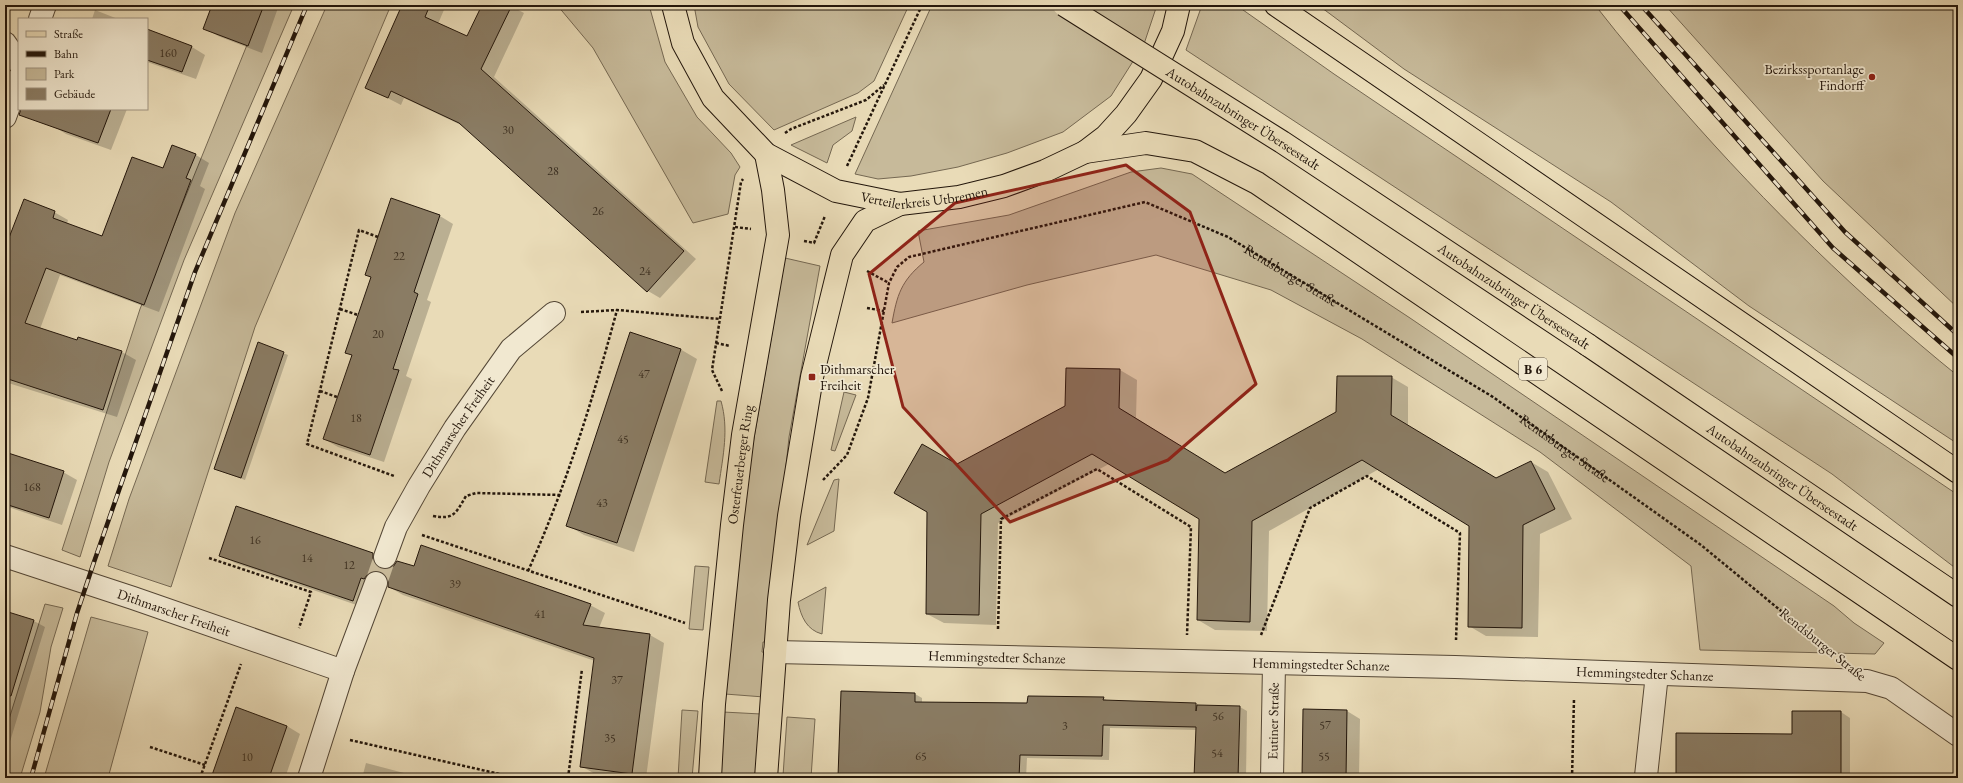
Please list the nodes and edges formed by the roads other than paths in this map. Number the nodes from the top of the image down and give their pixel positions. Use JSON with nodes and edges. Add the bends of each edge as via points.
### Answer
{"nodes":[{"id":1,"x":45,"y":5,"type":"edge"},
{"id":2,"x":673,"y":5,"type":"edge"},
{"id":3,"x":1064,"y":5,"type":"edge"},
{"id":4,"x":1179,"y":5,"type":"edge"},
{"id":5,"x":1276,"y":5,"type":"edge"},
{"id":6,"x":40,"y":18,"type":"edge"},
{"id":7,"x":5,"y":42,"type":"edge"},
{"id":8,"x":18,"y":62,"type":"edge"},
{"id":9,"x":18,"y":81,"type":"edge"},
{"id":10,"x":5,"y":117,"type":"edge"},
{"id":11,"x":1085,"y":152,"type":"junction"},
{"id":12,"x":766,"y":154,"type":"junction"},
{"id":13,"x":900,"y":204,"type":"junction"},
{"id":14,"x":554,"y":313,"type":"road end"},
{"id":15,"x":1958,"y":472,"type":"edge"},
{"id":16,"x":5,"y":556,"type":"edge"},
{"id":17,"x":385,"y":557,"type":"tunnel mouth"},
{"id":18,"x":376,"y":583,"type":"tunnel mouth"},
{"id":19,"x":1958,"y":596,"type":"edge"},
{"id":20,"x":775,"y":652,"type":"junction"},
{"id":21,"x":1958,"y":659,"type":"edge"},
{"id":22,"x":1274,"y":664,"type":"junction"},
{"id":23,"x":343,"y":671,"type":"junction"},
{"id":24,"x":1657,"y":674,"type":"junction"},
{"id":25,"x":1867,"y":681,"type":"joint"},
{"id":26,"x":1958,"y":735,"type":"edge"},
{"id":27,"x":1646,"y":776,"type":"dead end"},
{"id":28,"x":309,"y":778,"type":"edge"},
{"id":29,"x":710,"y":778,"type":"edge"},
{"id":30,"x":766,"y":778,"type":"edge"},
{"id":31,"x":1272,"y":778,"type":"edge"}],
"edges":[{"from":1,"to":6,"type":"street"},
{"from":2,"to":12,"type":"main road","name":"Verteilerkreis Utbremen","via":[[683,43],[714,98]]},
{"from":3,"to":19,"type":"main road","name":"Autobahnzubringer Überseestadt","bridge":true,"via":[[1282,142],[1588,344]]},
{"from":4,"to":11,"type":"main road","name":"Verteilerkreis Utbremen","via":[[1173,31],[1151,79],[1126,114],[1106,136]]},
{"from":5,"to":15,"type":"main road"},
{"from":7,"to":8,"type":"street"},
{"from":9,"to":10,"type":"street"},
{"from":11,"to":13,"type":"main road","name":"Verteilerkreis Utbremen","via":[[1045,171],[1004,186],[959,197]]},
{"from":11,"to":21,"type":"main road","number":"B 6","via":[[1146,143],[1195,151],[1257,183]]},
{"from":12,"to":13,"type":"main road","name":"Verteilerkreis Utbremen","via":[[836,191]]},
{"from":12,"to":29,"type":"main road","name":"Osterfeuerberger Ring","via":[[778,235],[743,435],[714,704]]},
{"from":13,"to":20,"type":"main road","via":[[865,221],[842,256],[834,282],[812,377],[789,516]]},
{"from":14,"to":17,"type":"street","name":"Dithmarscher Freiheit","via":[[511,349],[455,428],[418,486],[396,527]]},
{"from":16,"to":23,"type":"street","name":"Dithmarscher Freiheit"},
{"from":18,"to":23,"type":"street"},
{"from":20,"to":22,"type":"street","name":"Hemmingstedter Schanze"},
{"from":20,"to":30,"type":"main road"},
{"from":22,"to":24,"type":"street","name":"Hemmingstedter Schanze"},
{"from":22,"to":31,"type":"street","name":"Eutiner Straße"},
{"from":23,"to":28,"type":"street"},
{"from":24,"to":25,"type":"street","name":"Hemmingstedter Schanze"},
{"from":24,"to":27,"type":"street"},
{"from":25,"to":26,"type":"street","name":"Rendsburger Straße","via":[[1891,688]]}]}
